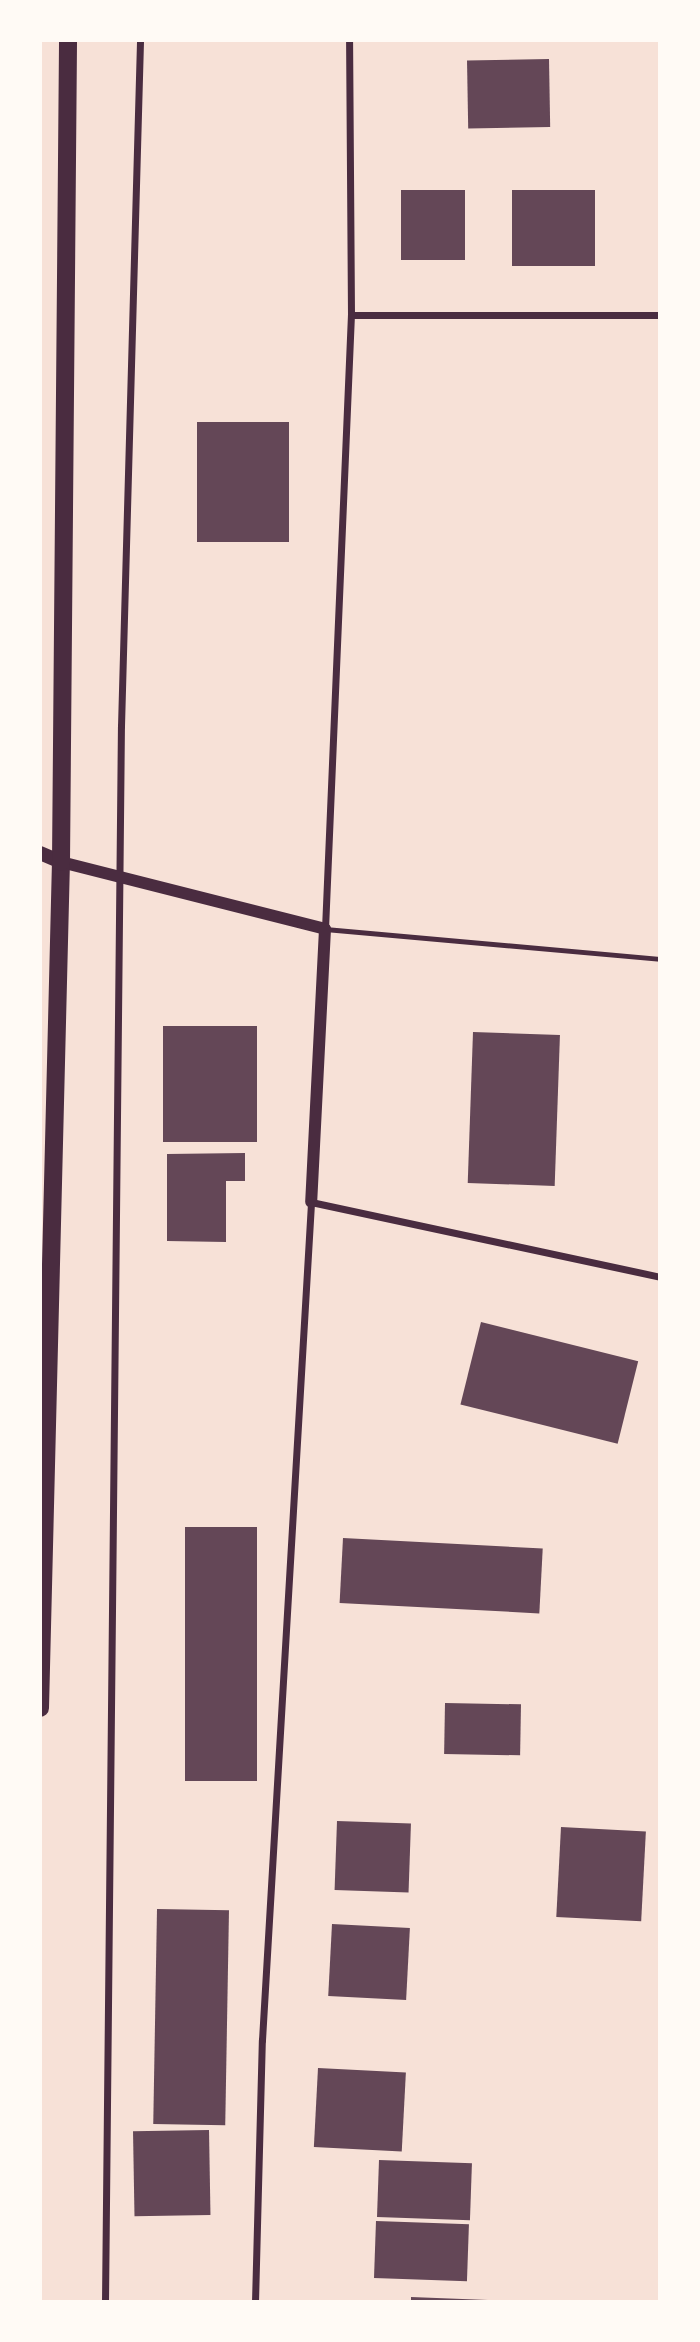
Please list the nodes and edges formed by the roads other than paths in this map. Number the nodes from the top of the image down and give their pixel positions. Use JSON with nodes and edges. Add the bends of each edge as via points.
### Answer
{"nodes":[{"id":1,"x":68,"y":40,"type":"edge"},
{"id":2,"x":140,"y":40,"type":"edge"},
{"id":3,"x":349,"y":40,"type":"edge"},
{"id":4,"x":660,"y":314,"type":"edge"},
{"id":5,"x":351,"y":315,"type":"junction"},
{"id":6,"x":40,"y":853,"type":"edge"},
{"id":7,"x":61,"y":862,"type":"junction"},
{"id":8,"x":325,"y":929,"type":"junction"},
{"id":9,"x":660,"y":959,"type":"edge"},
{"id":10,"x":311,"y":1202,"type":"junction"},
{"id":11,"x":660,"y":1277,"type":"edge"},
{"id":12,"x":40,"y":1708,"type":"edge"},
{"id":13,"x":105,"y":2302,"type":"edge"},
{"id":14,"x":255,"y":2302,"type":"edge"}],
"edges":[{"from":1,"to":7,"type":"main road"},
{"from":2,"to":13,"type":"street","via":[[121,726]]},
{"from":3,"to":5,"type":"street"},
{"from":4,"to":5,"type":"street"},
{"from":5,"to":8,"type":"street"},
{"from":6,"to":7,"type":"main road"},
{"from":7,"to":8,"type":"street"},
{"from":7,"to":12,"type":"main road"},
{"from":8,"to":9,"type":"lane"},
{"from":8,"to":10,"type":"street"},
{"from":10,"to":11,"type":"street"},
{"from":10,"to":14,"type":"street","via":[[262,2040]]}]}
